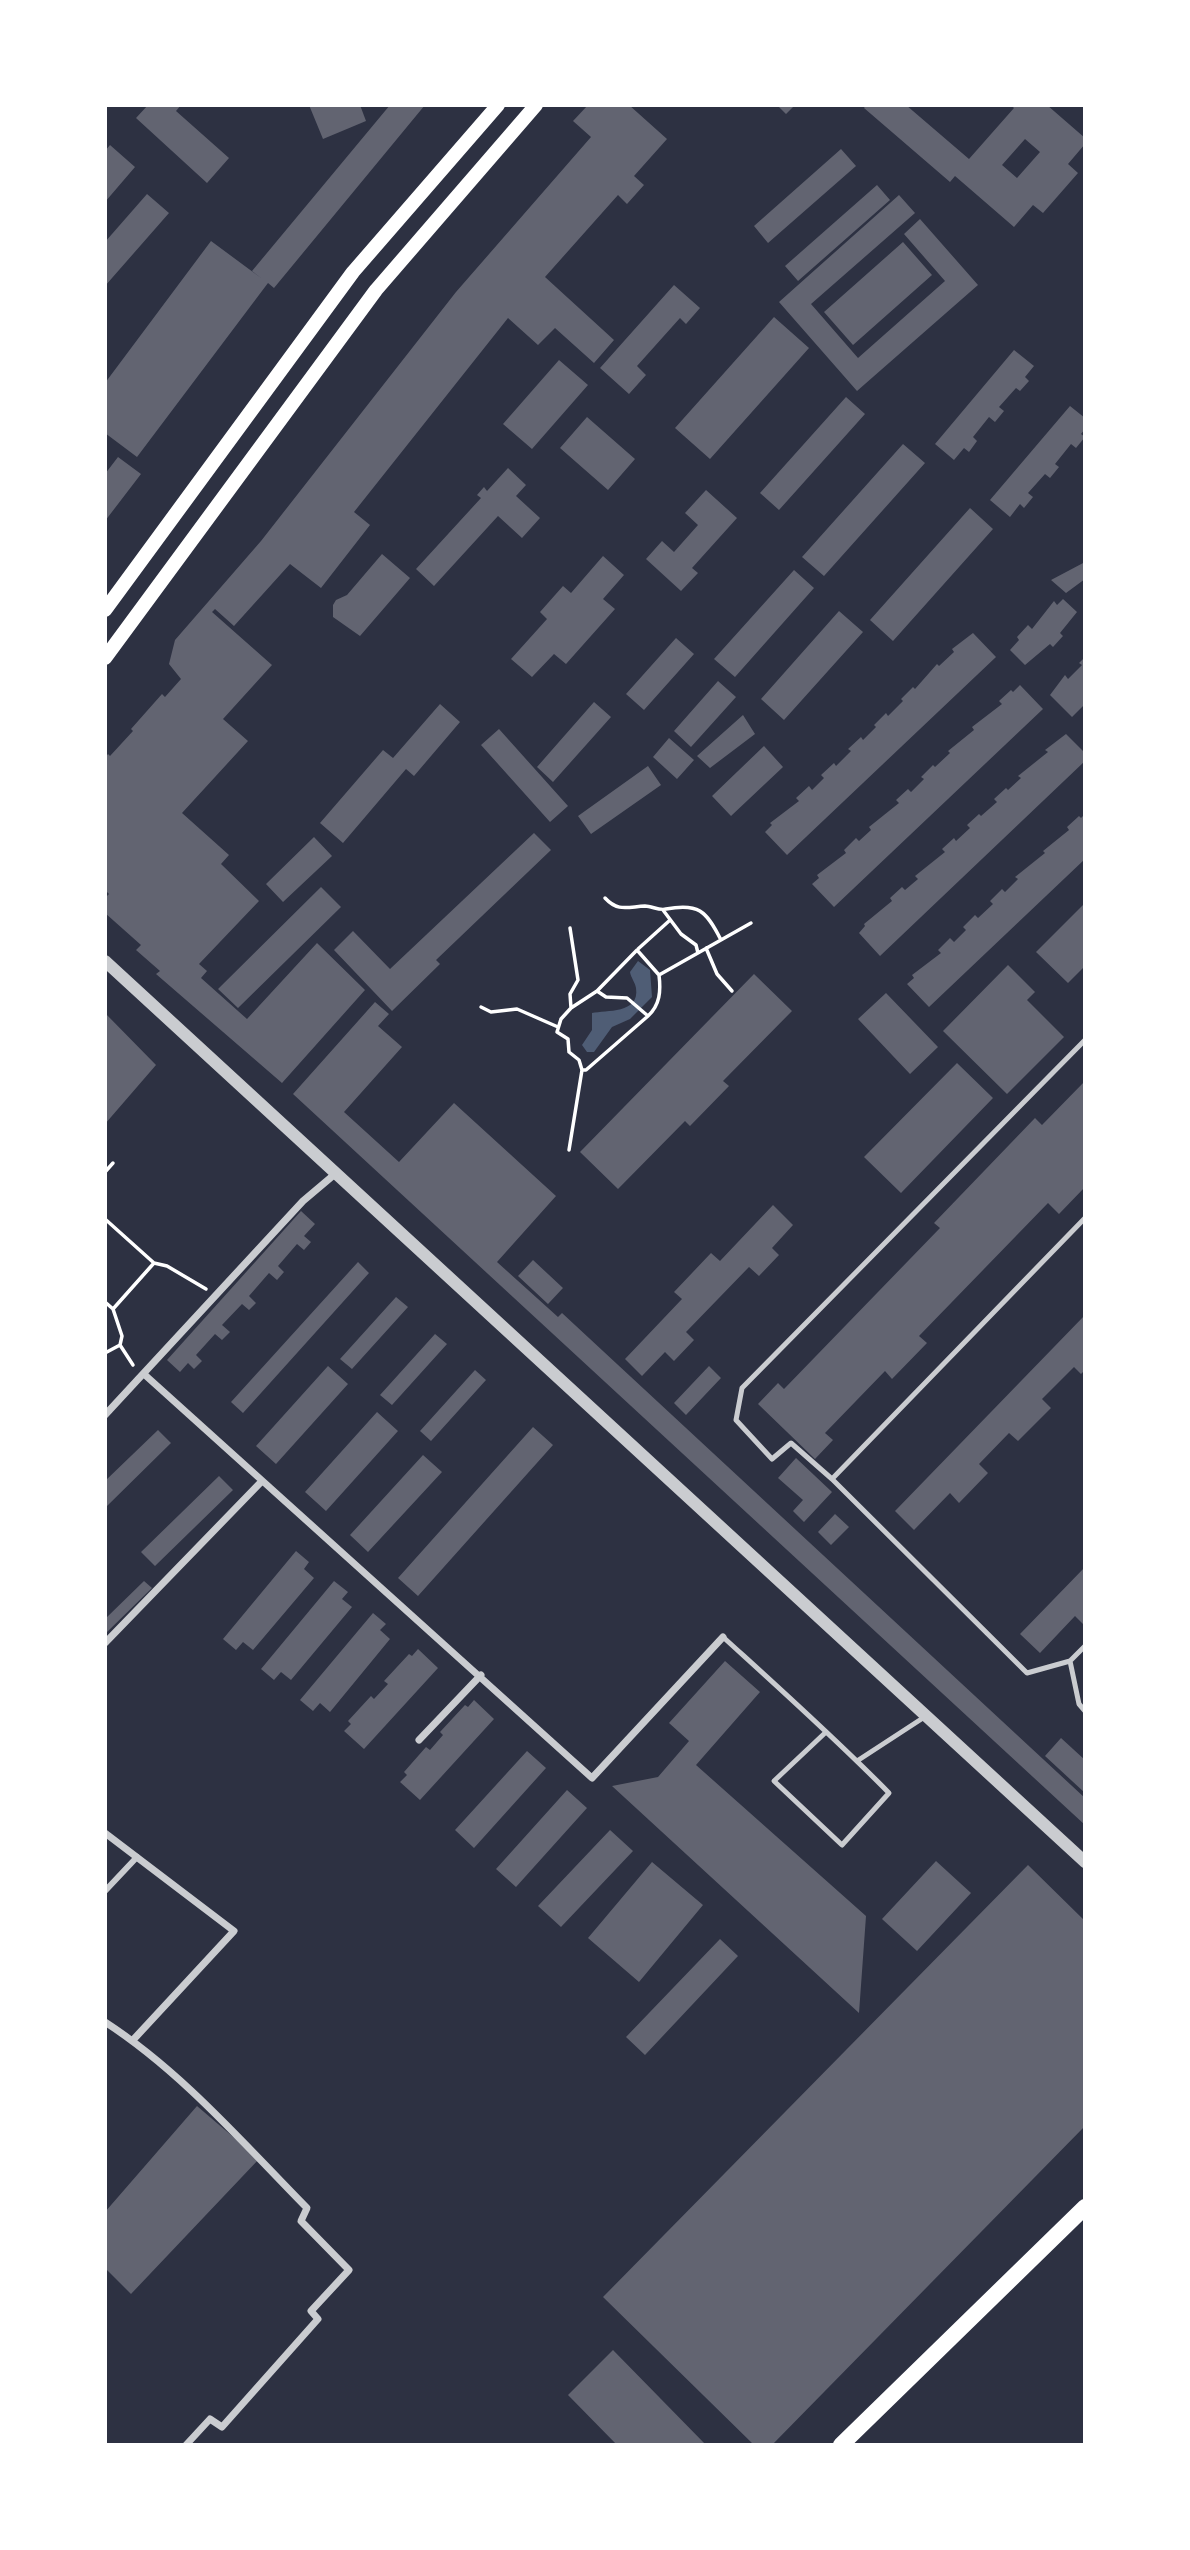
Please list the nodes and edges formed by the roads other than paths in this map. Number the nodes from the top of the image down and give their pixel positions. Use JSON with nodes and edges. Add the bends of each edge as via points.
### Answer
{"nodes":[{"id":1,"x":498,"y":105,"type":"edge"},
{"id":2,"x":536,"y":105,"type":"edge"},
{"id":3,"x":105,"y":610,"type":"edge"},
{"id":4,"x":105,"y":658,"type":"edge"},
{"id":5,"x":105,"y":961,"type":"edge"},
{"id":6,"x":1085,"y":1040,"type":"edge"},
{"id":7,"x":335,"y":1174,"type":"junction"},
{"id":8,"x":1085,"y":1218,"type":"edge"},
{"id":9,"x":145,"y":1375,"type":"junction"},
{"id":10,"x":105,"y":1415,"type":"edge"},
{"id":11,"x":832,"y":1479,"type":"junction"},
{"id":12,"x":262,"y":1481,"type":"junction"},
{"id":13,"x":723,"y":1637,"type":"joint"},
{"id":14,"x":105,"y":1643,"type":"edge"},
{"id":15,"x":1085,"y":1646,"type":"edge"},
{"id":16,"x":1070,"y":1661,"type":"junction"},
{"id":17,"x":481,"y":1675,"type":"junction"},
{"id":18,"x":1085,"y":1711,"type":"edge"},
{"id":19,"x":926,"y":1716,"type":"junction"},
{"id":20,"x":826,"y":1732,"type":"junction"},
{"id":21,"x":419,"y":1740,"type":"dead end"},
{"id":22,"x":857,"y":1761,"type":"junction"},
{"id":23,"x":105,"y":1833,"type":"edge"},
{"id":24,"x":137,"y":1857,"type":"junction"},
{"id":25,"x":1085,"y":1862,"type":"edge"},
{"id":26,"x":105,"y":1891,"type":"edge"},
{"id":27,"x":105,"y":2022,"type":"edge"},
{"id":28,"x":133,"y":2040,"type":"junction"},
{"id":29,"x":1085,"y":2207,"type":"edge"},
{"id":30,"x":186,"y":2445,"type":"edge"},
{"id":31,"x":841,"y":2445,"type":"edge"}],
"edges":[{"from":1,"to":3,"type":"main road","via":[[353,272]]},
{"from":2,"to":4,"type":"main road","via":[[376,290]]},
{"from":5,"to":7,"type":"street"},
{"from":6,"to":11,"type":"lane","via":[[742,1388],[736,1420],[772,1459],[791,1443]]},
{"from":7,"to":9,"type":"street","via":[[303,1201]]},
{"from":7,"to":19,"type":"street"},
{"from":8,"to":11,"type":"lane"},
{"from":9,"to":10,"type":"street"},
{"from":9,"to":12,"type":"street"},
{"from":11,"to":16,"type":"lane","via":[[1027,1673]]},
{"from":12,"to":14,"type":"street"},
{"from":12,"to":17,"type":"street"},
{"from":13,"to":17,"type":"street","via":[[592,1779]]},
{"from":13,"to":20,"type":"lane"},
{"from":15,"to":16,"type":"lane"},
{"from":16,"to":18,"type":"lane","via":[[1079,1704]]},
{"from":17,"to":21,"type":"street"},
{"from":19,"to":22,"type":"lane"},
{"from":19,"to":25,"type":"street"},
{"from":20,"to":22,"type":"lane"},
{"from":20,"to":22,"type":"lane","via":[[774,1781],[842,1845],[889,1793]]},
{"from":23,"to":24,"type":"street"},
{"from":24,"to":26,"type":"street"},
{"from":24,"to":28,"type":"street","via":[[234,1931]]},
{"from":27,"to":28,"type":"street"},
{"from":28,"to":30,"type":"street","via":[[201,2099],[307,2208],[301,2221],[349,2270],[311,2311],[318,2319],[222,2427],[210,2419]]},
{"from":29,"to":31,"type":"main road"}]}
